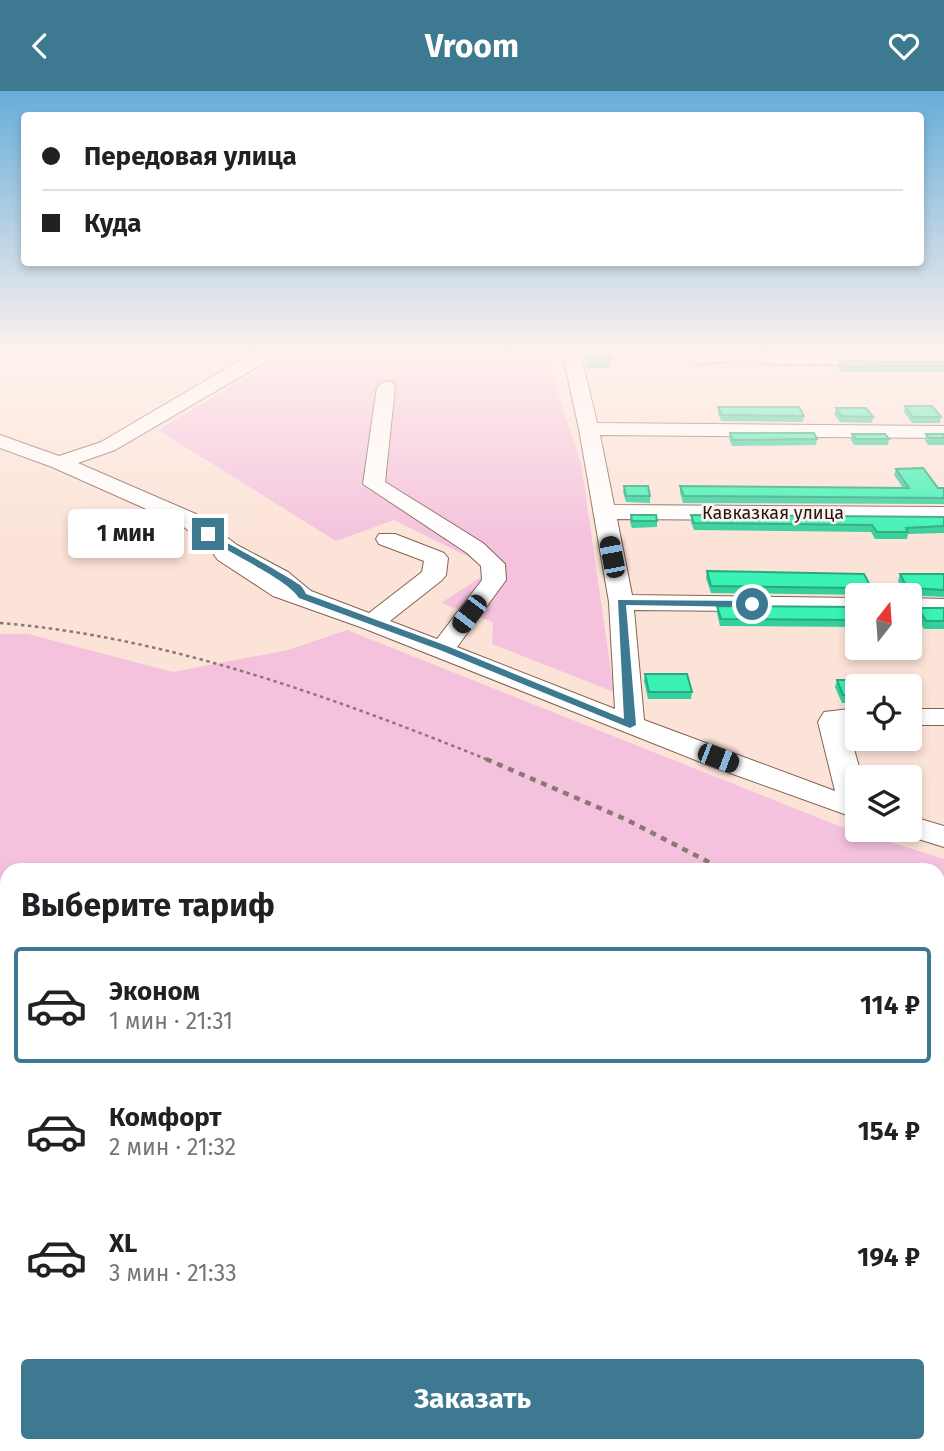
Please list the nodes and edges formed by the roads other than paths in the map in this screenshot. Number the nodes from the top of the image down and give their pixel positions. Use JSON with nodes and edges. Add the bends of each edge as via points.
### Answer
{"nodes":[{"id":1,"x":162,"y":414,"type":"edge"},
{"id":2,"x":383,"y":414,"type":"edge"},
{"id":3,"x":586,"y":414,"type":"edge"},
{"id":4,"x":589,"y":429,"type":"junction"},
{"id":5,"x":944,"y":432,"type":"edge"},
{"id":6,"x":0,"y":441,"type":"edge"},
{"id":7,"x":59,"y":463,"type":"junction"},
{"id":8,"x":603,"y":512,"type":"junction"},
{"id":9,"x":944,"y":514,"type":"edge"},
{"id":10,"x":387,"y":539,"type":"dead end"},
{"id":11,"x":621,"y":602,"type":"junction"},
{"id":12,"x":845,"y":605,"type":"edge"},
{"id":13,"x":922,"y":605,"type":"edge"},
{"id":14,"x":944,"y":606,"type":"edge"},
{"id":15,"x":373,"y":622,"type":"junction"},
{"id":16,"x":443,"y":648,"type":"junction"},
{"id":17,"x":845,"y":717,"type":"edge"},
{"id":18,"x":922,"y":717,"type":"edge"},
{"id":19,"x":944,"y":717,"type":"edge"},
{"id":20,"x":630,"y":725,"type":"junction"},
{"id":21,"x":845,"y":769,"type":"edge"},
{"id":22,"x":845,"y":805,"type":"edge"},
{"id":23,"x":922,"y":830,"type":"edge"},
{"id":24,"x":944,"y":837,"type":"edge"}],
"edges":[{"from":1,"to":7,"type":"street","via":[[108,446]]},
{"from":2,"to":16,"type":"street","via":[[374,484],[475,548],[492,564],[494,580]]},
{"from":3,"to":4,"type":"street"},
{"from":4,"to":5,"type":"street"},
{"from":4,"to":8,"type":"street"},
{"from":6,"to":7,"type":"street"},
{"from":7,"to":15,"type":"street","via":[[188,519],[229,549],[242,553],[288,595]]},
{"from":8,"to":9,"type":"street","name":"Кавказкая улица"},
{"from":8,"to":11,"type":"street"},
{"from":10,"to":15,"type":"street","via":[[436,558],[434,575]]},
{"from":11,"to":12,"type":"street"},
{"from":11,"to":20,"type":"street"},
{"from":13,"to":14,"type":"street"},
{"from":15,"to":16,"type":"street"},
{"from":16,"to":20,"type":"street"},
{"from":17,"to":21,"type":"street","via":[[834,717],[832,722]]},
{"from":18,"to":19,"type":"street"},
{"from":20,"to":22,"type":"street"},
{"from":23,"to":24,"type":"street"}]}
